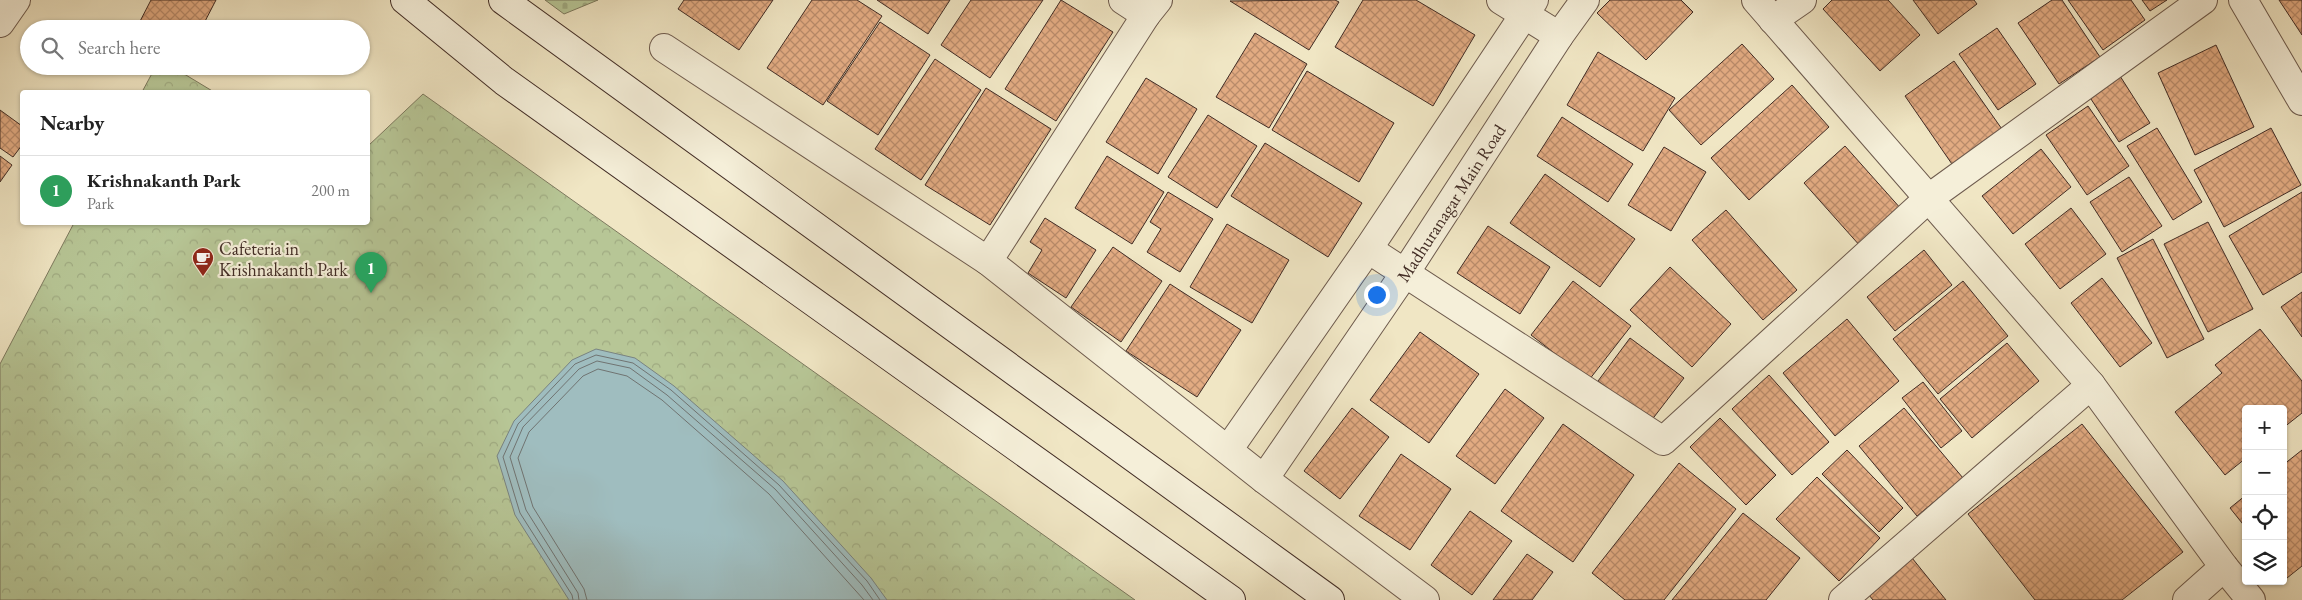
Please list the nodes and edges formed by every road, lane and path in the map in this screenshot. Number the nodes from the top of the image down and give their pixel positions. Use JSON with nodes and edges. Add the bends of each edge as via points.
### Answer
{"nodes":[{"id":1,"x":15,"y":0,"type":"edge"},
{"id":2,"x":405,"y":0,"type":"edge"},
{"id":3,"x":503,"y":0,"type":"edge"},
{"id":4,"x":1501,"y":0,"type":"edge"},
{"id":5,"x":1585,"y":0,"type":"edge"},
{"id":6,"x":1756,"y":0,"type":"edge"},
{"id":7,"x":1802,"y":0,"type":"edge"},
{"id":8,"x":2203,"y":0,"type":"edge"},
{"id":9,"x":2243,"y":0,"type":"edge"},
{"id":10,"x":1142,"y":5,"type":"edge"},
{"id":11,"x":1529,"y":7,"type":"edge"},
{"id":12,"x":1774,"y":20,"type":"junction"},
{"id":13,"x":0,"y":23,"type":"edge"},
{"id":14,"x":1559,"y":36,"type":"junction"},
{"id":15,"x":664,"y":48,"type":"dead end"},
{"id":16,"x":2302,"y":101,"type":"edge"},
{"id":17,"x":1929,"y":198,"type":"junction"},
{"id":18,"x":1368,"y":249,"type":"junction"},
{"id":19,"x":988,"y":261,"type":"junction"},
{"id":20,"x":1405,"y":274,"type":"junction"},
{"id":21,"x":2091,"y":385,"type":"junction"},
{"id":22,"x":1228,"y":450,"type":"junction"},
{"id":23,"x":1264,"y":478,"type":"junction"},
{"id":24,"x":2224,"y":567,"type":"junction"},
{"id":25,"x":1231,"y":600,"type":"edge"},
{"id":26,"x":1330,"y":600,"type":"edge"},
{"id":27,"x":1425,"y":600,"type":"edge"},
{"id":28,"x":1843,"y":600,"type":"edge"},
{"id":29,"x":2187,"y":600,"type":"edge"},
{"id":30,"x":2251,"y":600,"type":"edge"}],
"edges":[{"from":1,"to":13,"type":"street"},
{"from":2,"to":25,"type":"street","via":[[504,81]]},
{"from":3,"to":26,"type":"street"},
{"from":4,"to":11,"type":"street"},
{"from":5,"to":14,"type":"street","name":"Madhuranagar Main Road"},
{"from":6,"to":12,"type":"street"},
{"from":7,"to":12,"type":"street"},
{"from":8,"to":17,"type":"street"},
{"from":9,"to":16,"type":"street"},
{"from":10,"to":19,"type":"street"},
{"from":11,"to":14,"type":"street"},
{"from":11,"to":18,"type":"street"},
{"from":12,"to":17,"type":"street"},
{"from":14,"to":20,"type":"street","name":"Madhuranagar Main Road"},
{"from":15,"to":19,"type":"street"},
{"from":17,"to":20,"type":"street","via":[[1663,441]]},
{"from":17,"to":21,"type":"street"},
{"from":18,"to":20,"type":"street"},
{"from":18,"to":22,"type":"street"},
{"from":19,"to":22,"type":"street"},
{"from":20,"to":23,"type":"street","name":"Madhuranagar Main Road"},
{"from":21,"to":24,"type":"street"},
{"from":21,"to":28,"type":"street"},
{"from":22,"to":23,"type":"street"},
{"from":23,"to":27,"type":"street"},
{"from":24,"to":29,"type":"street"},
{"from":24,"to":30,"type":"street"}]}
